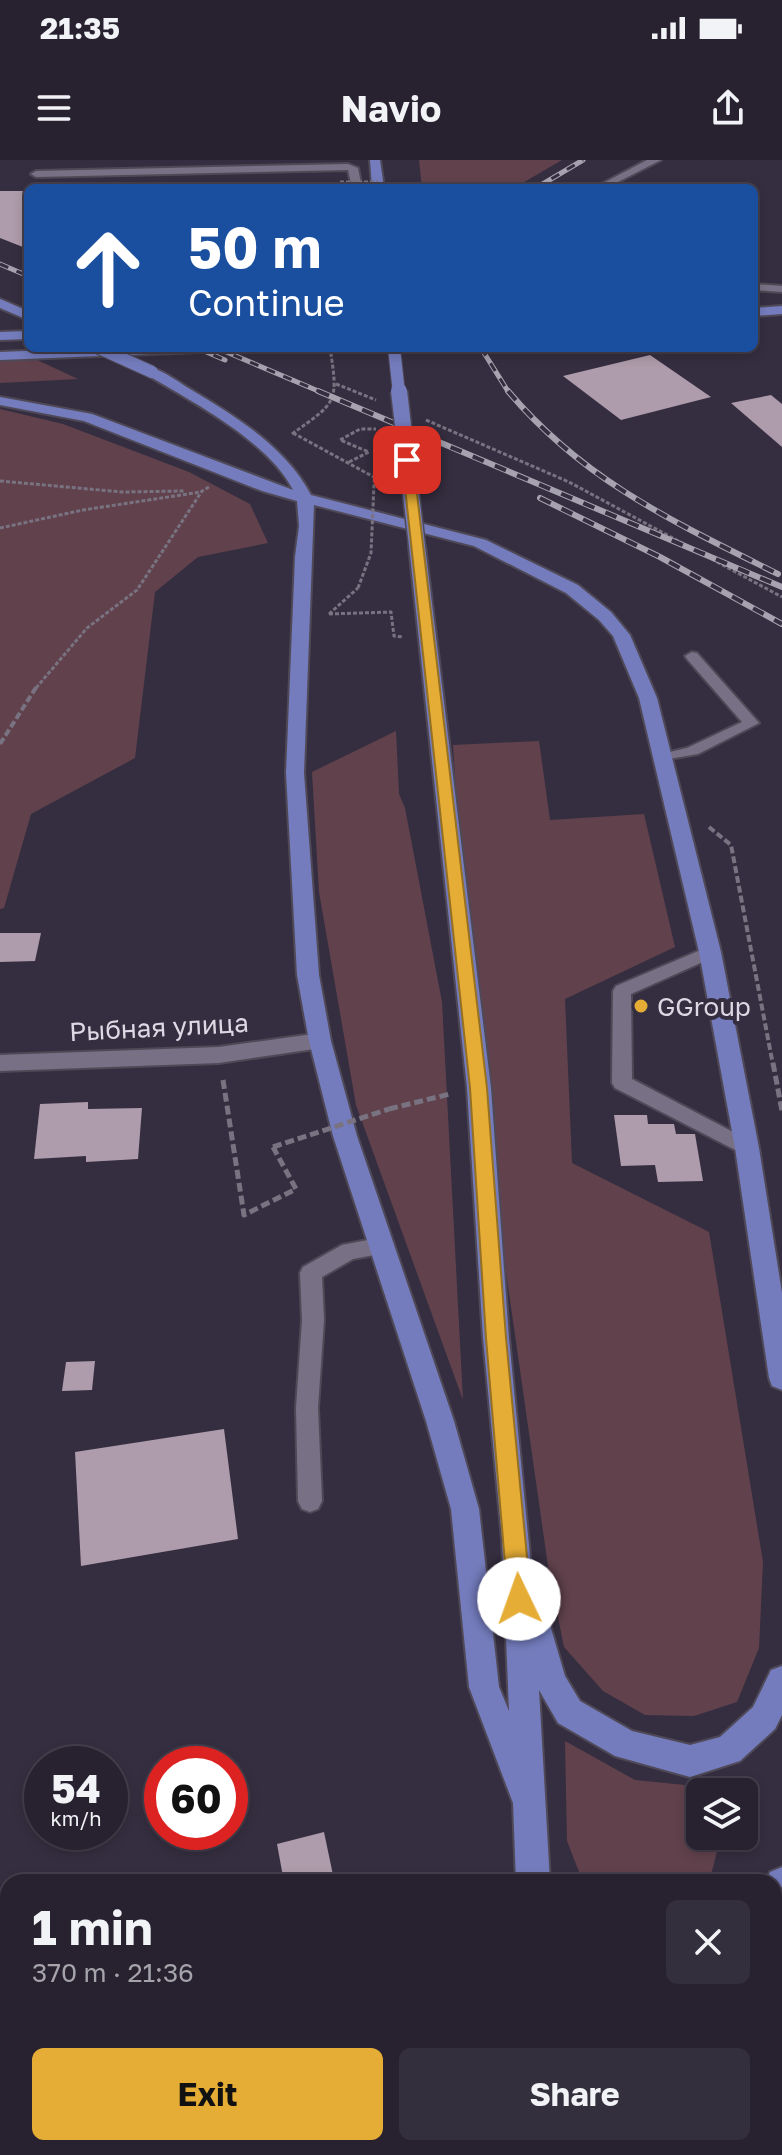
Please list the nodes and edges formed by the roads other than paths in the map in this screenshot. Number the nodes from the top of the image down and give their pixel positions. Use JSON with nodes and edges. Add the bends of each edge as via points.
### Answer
{"nodes":[{"id":1,"x":375,"y":160,"type":"edge"},
{"id":2,"x":656,"y":160,"type":"edge"},
{"id":3,"x":36,"y":174,"type":"dead end"},
{"id":4,"x":356,"y":184,"type":"edge"},
{"id":5,"x":378,"y":184,"type":"edge"},
{"id":6,"x":606,"y":184,"type":"edge"},
{"id":7,"x":758,"y":287,"type":"edge"},
{"id":8,"x":782,"y":289,"type":"edge"},
{"id":9,"x":0,"y":303,"type":"edge"},
{"id":10,"x":782,"y":310,"type":"edge"},
{"id":11,"x":758,"y":312,"type":"edge"},
{"id":12,"x":24,"y":314,"type":"edge"},
{"id":13,"x":24,"y":335,"type":"edge"},
{"id":14,"x":0,"y":336,"type":"edge"},
{"id":15,"x":100,"y":352,"type":"edge"},
{"id":16,"x":108,"y":352,"type":"edge"},
{"id":17,"x":394,"y":352,"type":"edge"},
{"id":18,"x":0,"y":356,"type":"edge"},
{"id":19,"x":0,"y":401,"type":"edge"},
{"id":20,"x":305,"y":497,"type":"junction"},
{"id":21,"x":692,"y":656,"type":"dead end"},
{"id":22,"x":663,"y":758,"type":"junction"},
{"id":23,"x":710,"y":952,"type":"junction"},
{"id":24,"x":320,"y":1041,"type":"junction"},
{"id":25,"x":0,"y":1063,"type":"edge"},
{"id":26,"x":747,"y":1148,"type":"junction"},
{"id":27,"x":383,"y":1246,"type":"junction"},
{"id":28,"x":775,"y":1289,"type":"edge"},
{"id":29,"x":782,"y":1378,"type":"edge"},
{"id":30,"x":310,"y":1501,"type":"dead end"},
{"id":31,"x":516,"y":1539,"type":"junction"},
{"id":32,"x":782,"y":1681,"type":"edge"},
{"id":33,"x":531,"y":1808,"type":"junction"},
{"id":34,"x":533,"y":1874,"type":"edge"}],
"edges":[{"from":1,"to":5,"type":"main road"},
{"from":2,"to":6,"type":"lane"},
{"from":3,"to":4,"type":"lane","via":[[353,168]]},
{"from":7,"to":8,"type":"lane"},
{"from":9,"to":12,"type":"main road"},
{"from":10,"to":11,"type":"main road"},
{"from":13,"to":14,"type":"main road"},
{"from":15,"to":18,"type":"main road"},
{"from":16,"to":20,"type":"main road","bridge":true,"via":[[152,372],[244,431],[290,474]]},
{"from":17,"to":31,"type":"main road","bridge":true,"via":[[479,1088]]},
{"from":19,"to":20,"type":"main road","via":[[87,417],[241,479]]},
{"from":20,"to":22,"type":"main road","via":[[480,543],[572,589],[621,635],[648,698]]},
{"from":20,"to":24,"type":"main road","via":[[295,773],[306,947]]},
{"from":21,"to":22,"type":"lane","via":[[751,723],[692,751]]},
{"from":22,"to":23,"type":"main road"},
{"from":23,"to":26,"type":"main road"},
{"from":23,"to":26,"type":"lane","via":[[622,991],[622,1083]]},
{"from":24,"to":25,"type":"street","name":"Рыбная улица","via":[[219,1055]]},
{"from":24,"to":27,"type":"main road","via":[[345,1136]]},
{"from":26,"to":28,"type":"main road"},
{"from":27,"to":30,"type":"lane","via":[[349,1251],[311,1273]]},
{"from":27,"to":33,"type":"main road","via":[[465,1509],[484,1687]]},
{"from":28,"to":29,"type":"main road"},
{"from":31,"to":32,"type":"main road","via":[[551,1682],[569,1712],[594,1729],[626,1745],[690,1761],[729,1750],[764,1718]]},
{"from":31,"to":33,"type":"main road"},
{"from":33,"to":34,"type":"main road"}]}
